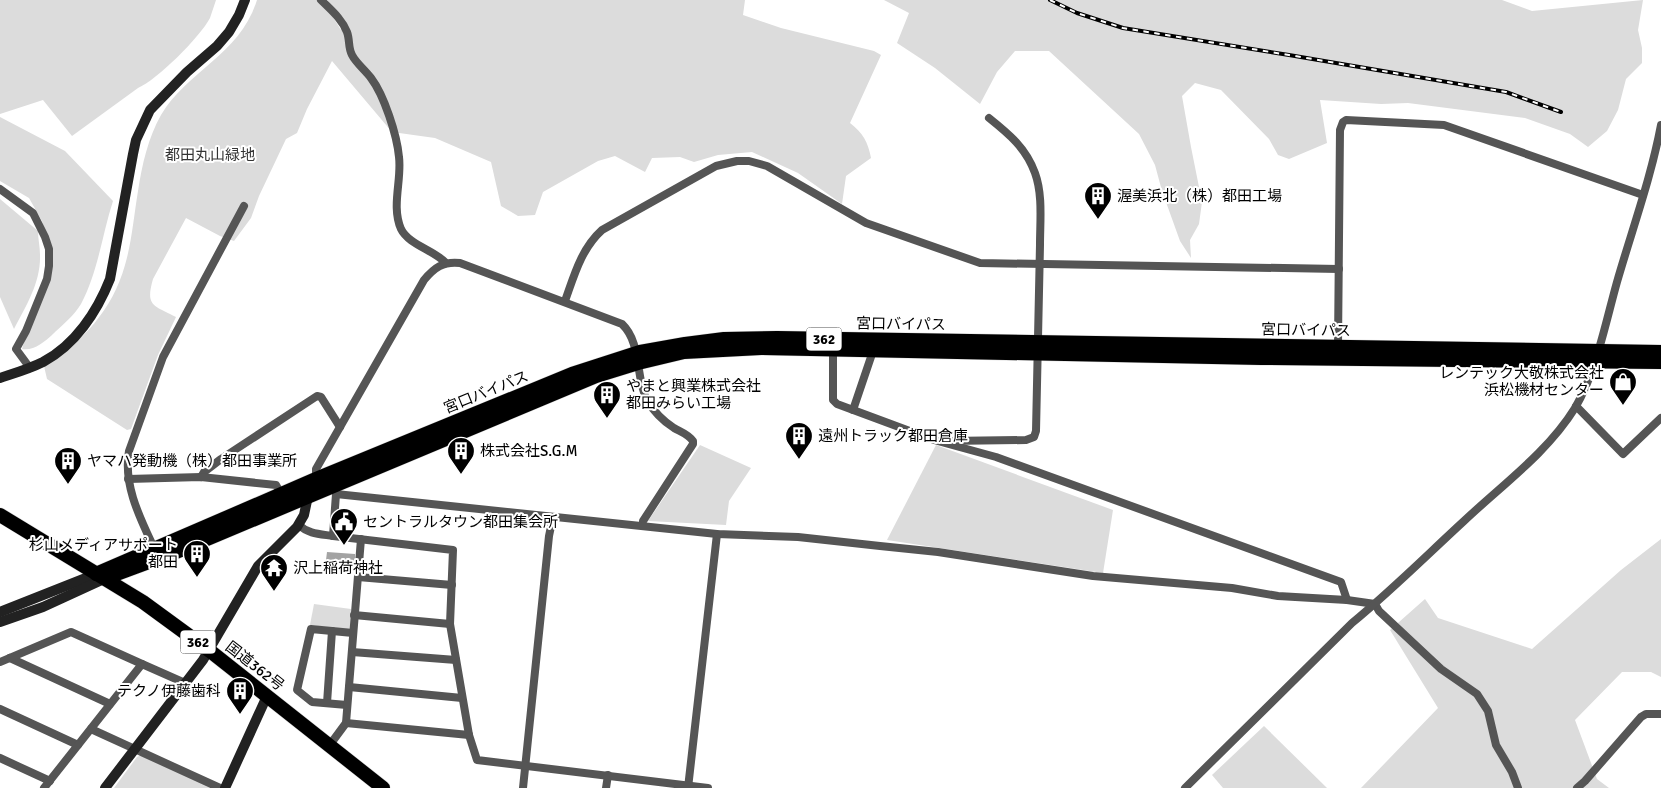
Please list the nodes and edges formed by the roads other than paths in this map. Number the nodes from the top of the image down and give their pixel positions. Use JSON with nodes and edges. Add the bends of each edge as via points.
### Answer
{"nodes":[{"id":1,"x":245,"y":0,"type":"edge"},
{"id":2,"x":321,"y":0,"type":"edge"},
{"id":3,"x":989,"y":118,"type":"dead end"},
{"id":4,"x":1661,"y":125,"type":"edge"},
{"id":5,"x":0,"y":189,"type":"edge"},
{"id":6,"x":1643,"y":195,"type":"junction"},
{"id":7,"x":244,"y":206,"type":"dead end"},
{"id":8,"x":446,"y":263,"type":"junction"},
{"id":9,"x":1040,"y":264,"type":"junction"},
{"id":10,"x":1339,"y":269,"type":"junction"},
{"id":11,"x":565,"y":301,"type":"junction"},
{"id":12,"x":1338,"y":346,"type":"junction"},
{"id":13,"x":1037,"y":348,"type":"junction"},
{"id":14,"x":833,"y":351,"type":"junction"},
{"id":15,"x":873,"y":351,"type":"junction"},
{"id":16,"x":1661,"y":352,"type":"edge"},
{"id":17,"x":1596,"y":356,"type":"junction"},
{"id":18,"x":637,"y":358,"type":"junction"},
{"id":19,"x":1661,"y":362,"type":"edge"},
{"id":20,"x":30,"y":368,"type":"junction"},
{"id":21,"x":0,"y":378,"type":"edge"},
{"id":22,"x":1576,"y":406,"type":"junction"},
{"id":23,"x":853,"y":410,"type":"junction"},
{"id":24,"x":1661,"y":418,"type":"edge"},
{"id":25,"x":340,"y":427,"type":"junction"},
{"id":26,"x":937,"y":441,"type":"junction"},
{"id":27,"x":201,"y":477,"type":"junction"},
{"id":28,"x":128,"y":479,"type":"junction"},
{"id":29,"x":316,"y":479,"type":"junction"},
{"id":30,"x":281,"y":494,"type":"junction"},
{"id":31,"x":308,"y":496,"type":"junction"},
{"id":32,"x":0,"y":515,"type":"edge"},
{"id":33,"x":553,"y":517,"type":"junction"},
{"id":34,"x":299,"y":525,"type":"junction"},
{"id":35,"x":643,"y":526,"type":"junction"},
{"id":36,"x":717,"y":534,"type":"junction"},
{"id":37,"x":333,"y":536,"type":"junction"},
{"id":38,"x":361,"y":539,"type":"junction"},
{"id":39,"x":154,"y":548,"type":"junction"},
{"id":40,"x":100,"y":577,"type":"junction"},
{"id":41,"x":358,"y":577,"type":"junction"},
{"id":42,"x":452,"y":585,"type":"junction"},
{"id":43,"x":1347,"y":600,"type":"junction"},
{"id":44,"x":1375,"y":604,"type":"junction"},
{"id":45,"x":0,"y":612,"type":"edge"},
{"id":46,"x":354,"y":615,"type":"junction"},
{"id":47,"x":0,"y":622,"type":"edge"},
{"id":48,"x":450,"y":624,"type":"junction"},
{"id":49,"x":332,"y":631,"type":"junction"},
{"id":50,"x":353,"y":633,"type":"junction"},
{"id":51,"x":210,"y":651,"type":"junction"},
{"id":52,"x":352,"y":652,"type":"junction"},
{"id":53,"x":10,"y":658,"type":"junction"},
{"id":54,"x":456,"y":660,"type":"junction"},
{"id":55,"x":0,"y":662,"type":"edge"},
{"id":56,"x":142,"y":664,"type":"junction"},
{"id":57,"x":185,"y":683,"type":"junction"},
{"id":58,"x":349,"y":687,"type":"junction"},
{"id":59,"x":267,"y":696,"type":"junction"},
{"id":60,"x":462,"y":698,"type":"junction"},
{"id":61,"x":327,"y":703,"type":"junction"},
{"id":62,"x":110,"y":704,"type":"junction"},
{"id":63,"x":347,"y":704,"type":"junction"},
{"id":64,"x":0,"y":709,"type":"edge"},
{"id":65,"x":1661,"y":714,"type":"edge"},
{"id":66,"x":346,"y":723,"type":"junction"},
{"id":67,"x":91,"y":729,"type":"junction"},
{"id":68,"x":469,"y":736,"type":"junction"},
{"id":69,"x":78,"y":745,"type":"junction"},
{"id":70,"x":329,"y":746,"type":"junction"},
{"id":71,"x":136,"y":750,"type":"junction"},
{"id":72,"x":0,"y":758,"type":"edge"},
{"id":73,"x":526,"y":765,"type":"junction"},
{"id":74,"x":608,"y":775,"type":"junction"},
{"id":75,"x":50,"y":781,"type":"junction"},
{"id":76,"x":688,"y":787,"type":"edge"},
{"id":77,"x":44,"y":788,"type":"edge"},
{"id":78,"x":105,"y":788,"type":"edge"},
{"id":79,"x":220,"y":788,"type":"edge"},
{"id":80,"x":225,"y":788,"type":"edge"},
{"id":81,"x":382,"y":788,"type":"edge"},
{"id":82,"x":524,"y":788,"type":"edge"},
{"id":83,"x":606,"y":788,"type":"edge"},
{"id":84,"x":708,"y":788,"type":"edge"},
{"id":85,"x":1184,"y":788,"type":"edge"},
{"id":86,"x":1518,"y":788,"type":"edge"},
{"id":87,"x":1577,"y":788,"type":"edge"}],
"edges":[{"from":1,"to":20,"type":"street","via":[[229,32],[217,46],[150,110],[135,147],[115,256],[104,295],[85,325],[60,351]]},
{"from":2,"to":8,"type":"street","via":[[343,24],[352,55],[375,84],[390,118],[399,154],[397,207],[402,229],[410,239]]},
{"from":3,"to":9,"type":"street","via":[[1015,139],[1035,172],[1040,198]]},
{"from":4,"to":6,"type":"street"},
{"from":5,"to":20,"type":"street","via":[[33,213],[49,250],[47,279],[16,349]]},
{"from":6,"to":10,"type":"street","via":[[1444,125],[1346,120],[1340,130]]},
{"from":6,"to":17,"type":"street"},
{"from":7,"to":28,"type":"street","via":[[163,357],[130,451]]},
{"from":8,"to":11,"type":"street","via":[[464,264]]},
{"from":8,"to":25,"type":"street","via":[[433,269],[424,280]]},
{"from":9,"to":10,"type":"street"},
{"from":9,"to":11,"type":"street","via":[[980,263],[866,223],[767,166],[737,161],[716,166],[602,230],[582,257]]},
{"from":9,"to":13,"type":"street"},
{"from":10,"to":12,"type":"street"},
{"from":11,"to":18,"type":"street","via":[[622,324],[629,332]]},
{"from":12,"to":13,"type":"highway","name":"宮口バイパス","number":"362"},
{"from":12,"to":17,"type":"highway","name":"宮口バイパス","number":"362"},
{"from":13,"to":15,"type":"highway","name":"宮口バイパス","number":"362"},
{"from":13,"to":17,"type":"highway","name":"宮口バイパス","number":"362"},
{"from":13,"to":18,"type":"highway","name":"宮口バイパス","number":"362","via":[[724,339],[685,344]]},
{"from":13,"to":26,"type":"street","via":[[1034,437],[1026,440]]},
{"from":14,"to":15,"type":"highway","name":"宮口バイパス","number":"362"},
{"from":14,"to":18,"type":"highway","name":"宮口バイパス","number":"362","via":[[755,348]]},
{"from":14,"to":23,"type":"street","via":[[833,400]]},
{"from":15,"to":23,"type":"street"},
{"from":16,"to":17,"type":"highway","name":"宮口バイパス","number":"362"},
{"from":17,"to":19,"type":"highway","name":"宮口バイパス","number":"362"},
{"from":17,"to":22,"type":"street"},
{"from":18,"to":29,"type":"highway","name":"宮口バイパス","number":"362","via":[[572,374]]},
{"from":18,"to":31,"type":"highway","name":"宮口バイパス","number":"362"},
{"from":18,"to":35,"type":"street","via":[[645,394],[653,410],[693,441],[643,521]]},
{"from":20,"to":21,"type":"street"},
{"from":22,"to":24,"type":"street","via":[[1623,454]]},
{"from":22,"to":44,"type":"street","via":[[1533,459]]},
{"from":23,"to":26,"type":"street"},
{"from":25,"to":27,"type":"street","via":[[321,397],[317,396],[221,459]]},
{"from":25,"to":29,"type":"street","via":[[316,469]]},
{"from":26,"to":43,"type":"street","via":[[996,457],[1341,582]]},
{"from":27,"to":28,"type":"street"},
{"from":27,"to":30,"type":"street","via":[[276,485]]},
{"from":28,"to":39,"type":"street"},
{"from":29,"to":30,"type":"highway","name":"宮口バイパス","number":"362"},
{"from":30,"to":39,"type":"highway","name":"宮口バイパス","number":"362"},
{"from":31,"to":34,"type":"street"},
{"from":31,"to":40,"type":"highway","name":"宮口バイパス","number":"362","via":[[176,552]]},
{"from":32,"to":40,"type":"highway","name":"国道362号","number":"362"},
{"from":33,"to":35,"type":"street"},
{"from":33,"to":37,"type":"street","via":[[336,494]]},
{"from":33,"to":73,"type":"street","via":[[548,536]]},
{"from":34,"to":37,"type":"street","via":[[314,533]]},
{"from":34,"to":51,"type":"street","via":[[258,566]]},
{"from":35,"to":36,"type":"street"},
{"from":36,"to":43,"type":"street","via":[[798,537],[938,552],[1093,576],[1232,588],[1278,596]]},
{"from":36,"to":76,"type":"street"},
{"from":37,"to":38,"type":"street"},
{"from":38,"to":41,"type":"street"},
{"from":38,"to":42,"type":"street","via":[[453,550]]},
{"from":39,"to":40,"type":"highway","name":"宮口バイパス","number":"362"},
{"from":40,"to":45,"type":"street"},
{"from":40,"to":47,"type":"street","via":[[43,607]]},
{"from":40,"to":51,"type":"highway","name":"国道362号","number":"362","via":[[143,602]]},
{"from":41,"to":42,"type":"street"},
{"from":41,"to":46,"type":"street"},
{"from":42,"to":48,"type":"street"},
{"from":43,"to":44,"type":"street"},
{"from":44,"to":85,"type":"street"},
{"from":44,"to":86,"type":"street","via":[[1441,669],[1477,694],[1488,711],[1496,745]]},
{"from":46,"to":48,"type":"street"},
{"from":46,"to":50,"type":"street"},
{"from":48,"to":54,"type":"street"},
{"from":49,"to":50,"type":"street"},
{"from":49,"to":61,"type":"street"},
{"from":49,"to":61,"type":"street","via":[[311,629],[297,690],[312,702]]},
{"from":50,"to":52,"type":"street"},
{"from":51,"to":57,"type":"street"},
{"from":51,"to":59,"type":"highway","name":"国道362号","number":"362"},
{"from":52,"to":54,"type":"street"},
{"from":52,"to":58,"type":"street"},
{"from":53,"to":55,"type":"street"},
{"from":53,"to":56,"type":"street","via":[[71,632]]},
{"from":53,"to":62,"type":"street"},
{"from":54,"to":60,"type":"street"},
{"from":56,"to":57,"type":"street"},
{"from":56,"to":62,"type":"street"},
{"from":57,"to":71,"type":"street"},
{"from":58,"to":60,"type":"street"},
{"from":58,"to":63,"type":"street"},
{"from":59,"to":70,"type":"highway","name":"国道362号","number":"362"},
{"from":59,"to":80,"type":"street"},
{"from":60,"to":68,"type":"street"},
{"from":61,"to":63,"type":"street"},
{"from":62,"to":67,"type":"street"},
{"from":63,"to":66,"type":"street"},
{"from":64,"to":69,"type":"street"},
{"from":65,"to":87,"type":"street","via":[[1641,717]]},
{"from":66,"to":68,"type":"street"},
{"from":66,"to":70,"type":"street"},
{"from":67,"to":69,"type":"street"},
{"from":67,"to":71,"type":"street"},
{"from":68,"to":73,"type":"street","via":[[477,760]]},
{"from":69,"to":75,"type":"street"},
{"from":70,"to":81,"type":"highway","name":"国道362号","number":"362"},
{"from":71,"to":78,"type":"street"},
{"from":71,"to":79,"type":"street"},
{"from":72,"to":75,"type":"street"},
{"from":73,"to":74,"type":"street"},
{"from":73,"to":82,"type":"street"},
{"from":74,"to":76,"type":"street"},
{"from":74,"to":83,"type":"street"},
{"from":75,"to":77,"type":"street"},
{"from":76,"to":84,"type":"street"}]}
